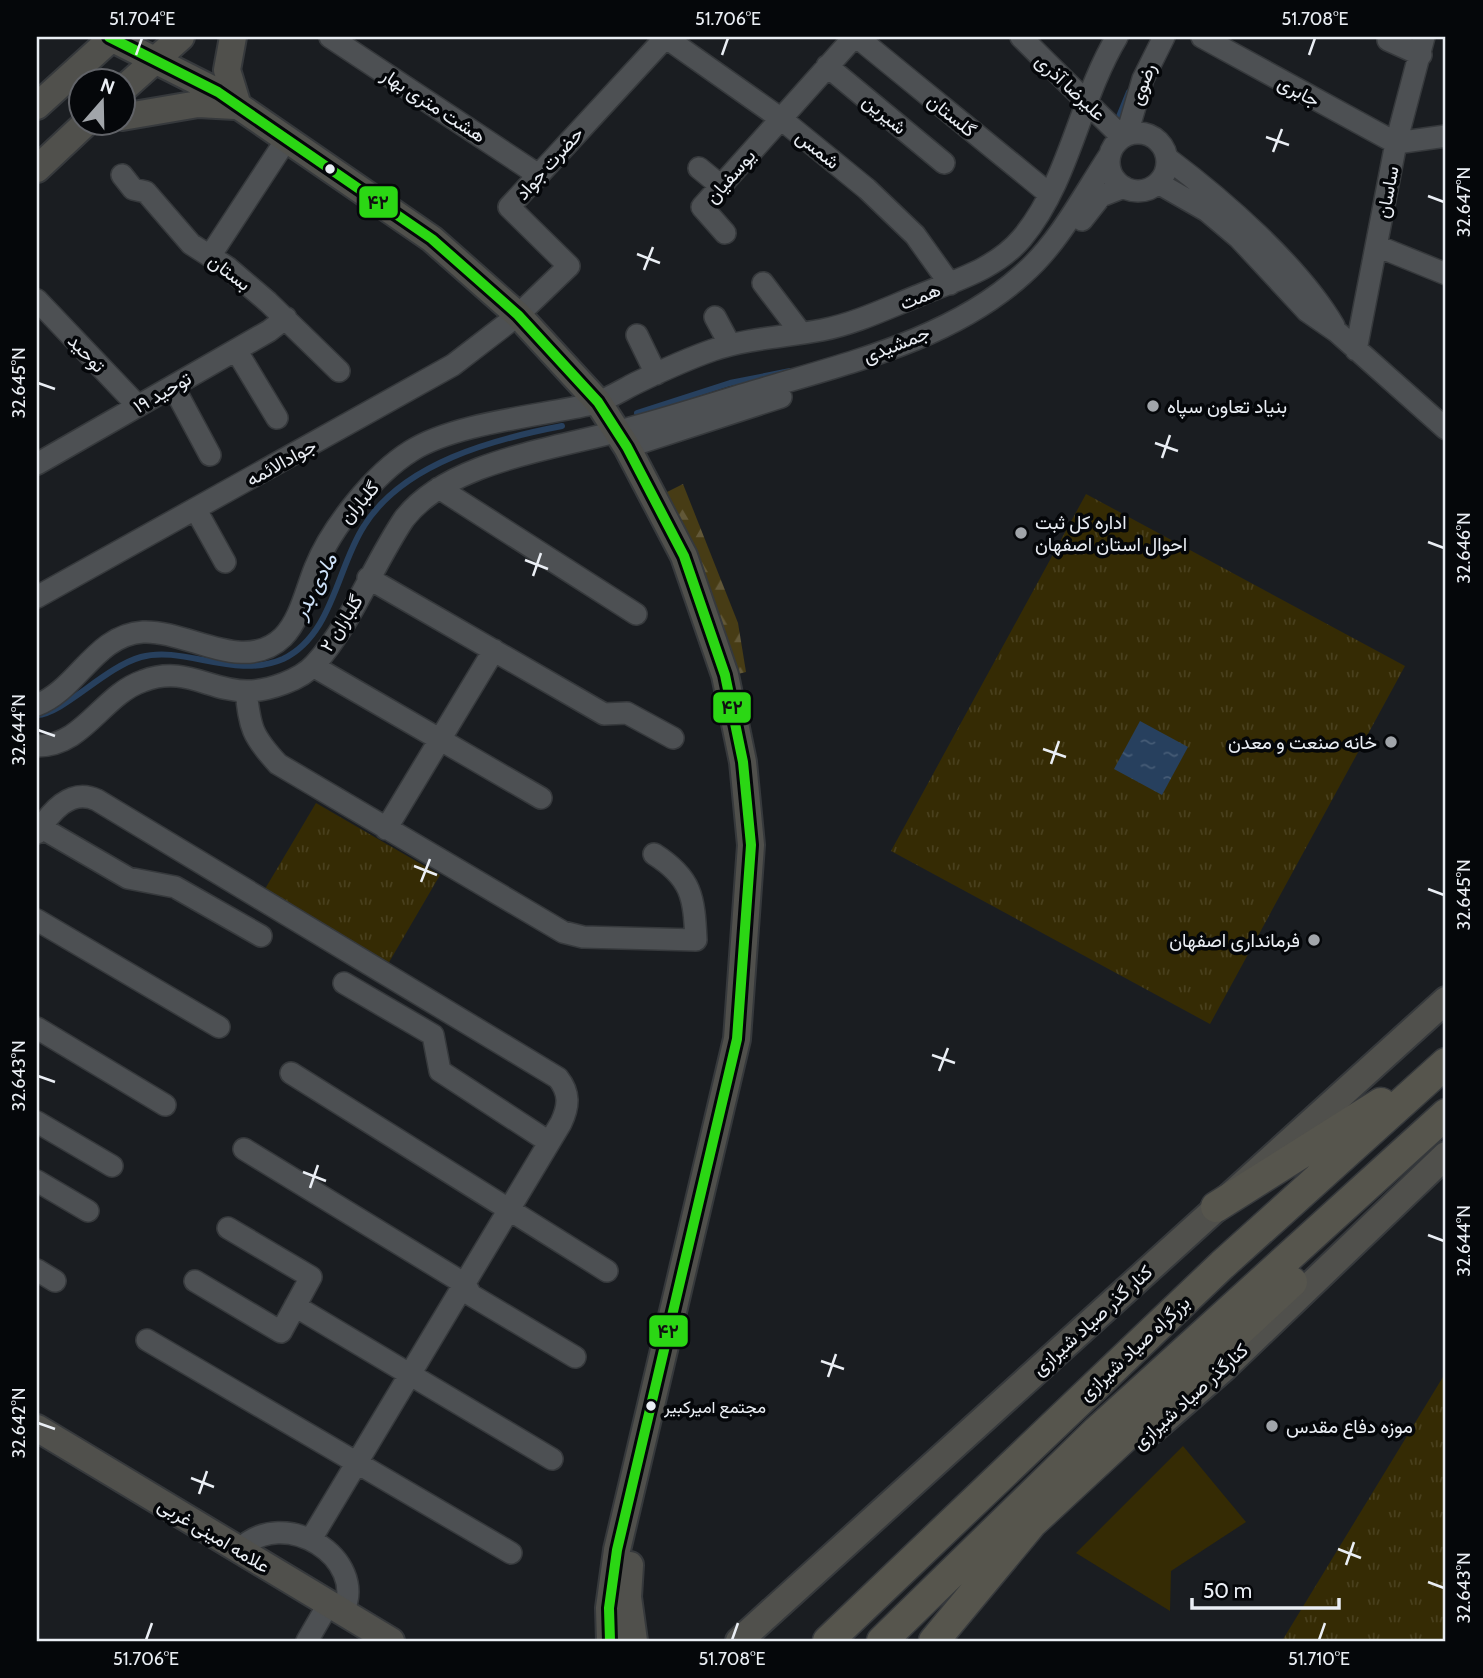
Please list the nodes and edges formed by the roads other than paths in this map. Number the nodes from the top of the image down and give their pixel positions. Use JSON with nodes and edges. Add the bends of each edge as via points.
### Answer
{"nodes":[{"id":1,"x":111,"y":37,"type":"edge"},
{"id":2,"x":181,"y":37,"type":"edge"},
{"id":3,"x":233,"y":37,"type":"edge"},
{"id":4,"x":330,"y":37,"type":"edge"},
{"id":5,"x":665,"y":37,"type":"edge"},
{"id":6,"x":855,"y":37,"type":"edge"},
{"id":7,"x":1021,"y":37,"type":"edge"},
{"id":8,"x":1117,"y":37,"type":"edge"},
{"id":9,"x":1164,"y":37,"type":"edge"},
{"id":10,"x":1202,"y":37,"type":"edge"},
{"id":11,"x":1388,"y":40,"type":"dead end"},
{"id":12,"x":1423,"y":46,"type":"edge"},
{"id":13,"x":155,"y":60,"type":"junction"},
{"id":14,"x":827,"y":66,"type":"junction"},
{"id":15,"x":136,"y":77,"type":"edge"},
{"id":16,"x":1088,"y":101,"type":"junction"},
{"id":17,"x":37,"y":106,"type":"edge"},
{"id":18,"x":238,"y":106,"type":"junction"},
{"id":19,"x":136,"y":115,"type":"edge"},
{"id":20,"x":780,"y":118,"type":"junction"},
{"id":21,"x":1125,"y":135,"type":"junction"},
{"id":22,"x":74,"y":136,"type":"edge"},
{"id":23,"x":1446,"y":136,"type":"edge"},
{"id":24,"x":286,"y":140,"type":"junction"},
{"id":25,"x":1396,"y":143,"type":"junction"},
{"id":26,"x":1109,"y":156,"type":"junction"},
{"id":27,"x":1167,"y":158,"type":"junction"},
{"id":28,"x":944,"y":163,"type":"dead end"},
{"id":29,"x":699,"y":168,"type":"dead end"},
{"id":30,"x":37,"y":169,"type":"edge"},
{"id":31,"x":537,"y":174,"type":"junction"},
{"id":32,"x":122,"y":175,"type":"dead end"},
{"id":33,"x":1158,"y":183,"type":"junction"},
{"id":34,"x":721,"y":186,"type":"junction"},
{"id":35,"x":1124,"y":187,"type":"junction"},
{"id":36,"x":1048,"y":194,"type":"junction"},
{"id":37,"x":725,"y":233,"type":"dead end"},
{"id":38,"x":1377,"y":246,"type":"junction"},
{"id":39,"x":1264,"y":254,"type":"junction"},
{"id":40,"x":211,"y":256,"type":"junction"},
{"id":41,"x":1446,"y":274,"type":"edge"},
{"id":42,"x":763,"y":283,"type":"dead end"},
{"id":43,"x":950,"y":284,"type":"junction"},
{"id":44,"x":37,"y":300,"type":"edge"},
{"id":45,"x":518,"y":315,"type":"junction"},
{"id":46,"x":715,"y":317,"type":"dead end"},
{"id":47,"x":286,"y":318,"type":"junction"},
{"id":48,"x":801,"y":333,"type":"junction"},
{"id":49,"x":637,"y":335,"type":"dead end"},
{"id":50,"x":730,"y":345,"type":"junction"},
{"id":51,"x":236,"y":350,"type":"junction"},
{"id":52,"x":1356,"y":350,"type":"junction"},
{"id":53,"x":340,"y":371,"type":"dead end"},
{"id":54,"x":656,"y":374,"type":"junction"},
{"id":55,"x":795,"y":385,"type":"junction"},
{"id":56,"x":173,"y":386,"type":"junction"},
{"id":57,"x":598,"y":402,"type":"junction"},
{"id":58,"x":138,"y":406,"type":"junction"},
{"id":59,"x":277,"y":418,"type":"dead end"},
{"id":60,"x":1446,"y":429,"type":"edge"},
{"id":61,"x":622,"y":439,"type":"junction"},
{"id":62,"x":210,"y":455,"type":"dead end"},
{"id":63,"x":37,"y":464,"type":"edge"},
{"id":64,"x":439,"y":488,"type":"junction"},
{"id":65,"x":196,"y":510,"type":"junction"},
{"id":66,"x":225,"y":562,"type":"dead end"},
{"id":67,"x":368,"y":578,"type":"junction"},
{"id":68,"x":37,"y":597,"type":"edge"},
{"id":69,"x":636,"y":614,"type":"dead end"},
{"id":70,"x":494,"y":650,"type":"junction"},
{"id":71,"x":313,"y":666,"type":"junction"},
{"id":72,"x":246,"y":691,"type":"junction"},
{"id":73,"x":37,"y":705,"type":"edge"},
{"id":74,"x":439,"y":737,"type":"junction"},
{"id":75,"x":673,"y":738,"type":"dead end"},
{"id":76,"x":37,"y":746,"type":"edge"},
{"id":77,"x":541,"y":798,"type":"dead end"},
{"id":78,"x":386,"y":828,"type":"junction"},
{"id":79,"x":39,"y":830,"type":"edge"},
{"id":80,"x":654,"y":854,"type":"dead end"},
{"id":81,"x":37,"y":920,"type":"edge"},
{"id":82,"x":261,"y":936,"type":"dead end"},
{"id":83,"x":344,"y":983,"type":"dead end"},
{"id":84,"x":1446,"y":1000,"type":"edge"},
{"id":85,"x":219,"y":1027,"type":"dead end"},
{"id":86,"x":37,"y":1028,"type":"edge"},
{"id":87,"x":1446,"y":1063,"type":"edge"},
{"id":88,"x":291,"y":1073,"type":"dead end"},
{"id":89,"x":165,"y":1105,"type":"dead end"},
{"id":90,"x":1443,"y":1117,"type":"edge"},
{"id":91,"x":37,"y":1122,"type":"edge"},
{"id":92,"x":550,"y":1142,"type":"junction"},
{"id":93,"x":244,"y":1149,"type":"dead end"},
{"id":94,"x":1446,"y":1155,"type":"edge"},
{"id":95,"x":112,"y":1166,"type":"dead end"},
{"id":96,"x":37,"y":1181,"type":"edge"},
{"id":97,"x":1216,"y":1207,"type":"junction"},
{"id":98,"x":510,"y":1208,"type":"junction"},
{"id":99,"x":88,"y":1211,"type":"dead end"},
{"id":100,"x":228,"y":1228,"type":"dead end"},
{"id":101,"x":37,"y":1270,"type":"edge"},
{"id":102,"x":607,"y":1271,"type":"dead end"},
{"id":103,"x":55,"y":1281,"type":"dead end"},
{"id":104,"x":195,"y":1282,"type":"dead end"},
{"id":105,"x":465,"y":1284,"type":"junction"},
{"id":106,"x":295,"y":1306,"type":"junction"},
{"id":107,"x":147,"y":1340,"type":"dead end"},
{"id":108,"x":575,"y":1357,"type":"dead end"},
{"id":109,"x":411,"y":1375,"type":"junction"},
{"id":110,"x":37,"y":1428,"type":"edge"},
{"id":111,"x":37,"y":1447,"type":"edge"},
{"id":112,"x":552,"y":1459,"type":"dead end"},
{"id":113,"x":640,"y":1459,"type":"junction"},
{"id":114,"x":359,"y":1463,"type":"junction"},
{"id":115,"x":311,"y":1539,"type":"junction"},
{"id":116,"x":239,"y":1549,"type":"junction"},
{"id":117,"x":511,"y":1553,"type":"dead end"},
{"id":118,"x":609,"y":1608,"type":"junction"},
{"id":119,"x":331,"y":1610,"type":"junction"},
{"id":120,"x":630,"y":1639,"type":"edge"},
{"id":121,"x":307,"y":1641,"type":"edge"},
{"id":122,"x":366,"y":1641,"type":"edge"},
{"id":123,"x":391,"y":1641,"type":"edge"},
{"id":124,"x":595,"y":1641,"type":"edge"},
{"id":125,"x":739,"y":1641,"type":"edge"},
{"id":126,"x":828,"y":1641,"type":"edge"},
{"id":127,"x":882,"y":1641,"type":"edge"},
{"id":128,"x":935,"y":1641,"type":"edge"}],
"edges":[{"from":1,"to":13,"type":"main road"},
{"from":1,"to":17,"type":"main road"},
{"from":2,"to":13,"type":"main road"},
{"from":3,"to":18,"type":"main road","via":[[227,70]]},
{"from":4,"to":31,"type":"street","name":"هشت متری بهار"},
{"from":5,"to":20,"type":"street","name":"شمس"},
{"from":5,"to":31,"type":"street","name":"حضرت جواد"},
{"from":6,"to":14,"type":"street"},
{"from":6,"to":36,"type":"street","name":"گلستان"},
{"from":7,"to":16,"type":"street","name":"علیرضا آذری"},
{"from":8,"to":16,"type":"street","name":"همت"},
{"from":9,"to":21,"type":"street","name":"رضوی","via":[[1143,79]]},
{"from":10,"to":25,"type":"street","name":"جابری"},
{"from":11,"to":12,"type":"street"},
{"from":12,"to":25,"type":"street","name":"ساسان"},
{"from":13,"to":15,"type":"main road"},
{"from":13,"to":18,"type":"main road"},
{"from":14,"to":20,"type":"street"},
{"from":14,"to":28,"type":"street","name":"شیرین"},
{"from":16,"to":21,"type":"street","name":"علیرضا آذری"},
{"from":16,"to":36,"type":"street","name":"همت"},
{"from":18,"to":19,"type":"main road","via":[[198,104]]},
{"from":18,"to":24,"type":"main road"},
{"from":20,"to":34,"type":"street","name":"یوسفیان"},
{"from":20,"to":43,"type":"street","name":"شمس","via":[[915,235]]},
{"from":21,"to":26,"type":"street"},
{"from":21,"to":27,"type":"street","via":[[1152,136]]},
{"from":22,"to":30,"type":"main road"},
{"from":23,"to":25,"type":"street"},
{"from":24,"to":40,"type":"street"},
{"from":24,"to":45,"type":"main road","via":[[432,239]]},
{"from":25,"to":38,"type":"street","name":"ساسان"},
{"from":26,"to":35,"type":"street","via":[[1111,174]]},
{"from":26,"to":55,"type":"street","name":"جمشیدی","via":[[1044,253],[1002,292],[921,336]]},
{"from":27,"to":33,"type":"street"},
{"from":27,"to":39,"type":"street","via":[[1223,202]]},
{"from":29,"to":34,"type":"street"},
{"from":31,"to":45,"type":"street","name":"حضرت جواد","via":[[509,207],[569,266]]},
{"from":32,"to":40,"type":"street","name":"بستان","via":[[133,189],[146,192],[191,244]]},
{"from":33,"to":35,"type":"street","via":[[1141,190]]},
{"from":33,"to":39,"type":"street","via":[[1186,196]]},
{"from":34,"to":37,"type":"street","name":"یوسفیان","via":[[702,207]]},
{"from":35,"to":55,"type":"street","name":"جمشیدی","via":[[1097,200],[1054,258],[1002,305],[920,348]]},
{"from":36,"to":43,"type":"street","name":"همت","via":[[1022,237],[1000,259]]},
{"from":38,"to":41,"type":"street"},
{"from":38,"to":52,"type":"street","name":"ساسان"},
{"from":39,"to":52,"type":"street","via":[[1320,302],[1336,331]]},
{"from":40,"to":47,"type":"street","name":"بستان"},
{"from":42,"to":48,"type":"street"},
{"from":43,"to":48,"type":"street","name":"همت","via":[[866,318]]},
{"from":44,"to":58,"type":"street","name":"توحید"},
{"from":45,"to":57,"type":"main road"},
{"from":45,"to":65,"type":"street","name":"جوادالائمه","via":[[453,365]]},
{"from":46,"to":50,"type":"street"},
{"from":47,"to":51,"type":"street","name":"توحید ۱۹"},
{"from":47,"to":53,"type":"street","name":"بستان"},
{"from":48,"to":50,"type":"street","name":"همت"},
{"from":49,"to":54,"type":"street"},
{"from":50,"to":54,"type":"street","name":"همت"},
{"from":51,"to":56,"type":"street","name":"توحید ۱۹"},
{"from":51,"to":59,"type":"street"},
{"from":52,"to":60,"type":"street"},
{"from":54,"to":57,"type":"street","name":"همت"},
{"from":55,"to":61,"type":"street","name":"جمشیدی"},
{"from":56,"to":58,"type":"street","name":"توحید ۱۹"},
{"from":56,"to":62,"type":"street"},
{"from":57,"to":61,"type":"main road"},
{"from":57,"to":73,"type":"street","name":"گلباران","via":[[453,433],[413,450],[391,466],[340,525],[316,565],[285,635],[269,648],[245,653],[147,632],[128,634]]},
{"from":58,"to":63,"type":"street","name":"توحید ۱۹"},
{"from":61,"to":64,"type":"street","name":"گلباران ۲","via":[[503,460]]},
{"from":61,"to":113,"type":"main road","via":[[684,556],[725,675],[743,762],[751,845],[737,1039]]},
{"from":64,"to":67,"type":"street","name":"گلباران ۲","via":[[416,503]]},
{"from":64,"to":69,"type":"street"},
{"from":65,"to":66,"type":"street"},
{"from":65,"to":68,"type":"street","name":"جوادالائمه"},
{"from":67,"to":70,"type":"street"},
{"from":67,"to":71,"type":"street","name":"گلباران ۲"},
{"from":70,"to":74,"type":"street"},
{"from":70,"to":75,"type":"street","via":[[604,714],[627,713]]},
{"from":71,"to":72,"type":"street","name":"گلباران ۲","via":[[272,687]]},
{"from":71,"to":74,"type":"street"},
{"from":72,"to":76,"type":"street","name":"گلباران ۲","via":[[175,675],[157,676],[127,689],[64,742]]},
{"from":72,"to":78,"type":"street","via":[[250,726],[278,764]]},
{"from":74,"to":77,"type":"street"},
{"from":74,"to":78,"type":"street"},
{"from":78,"to":80,"type":"street","via":[[563,932],[583,937],[695,940],[692,896],[685,879]]},
{"from":79,"to":82,"type":"street","via":[[128,878],[175,887]]},
{"from":79,"to":92,"type":"street","via":[[64,802],[90,797],[558,1078],[566,1089],[567,1109]]},
{"from":81,"to":85,"type":"street"},
{"from":83,"to":92,"type":"street","via":[[433,1035],[440,1071]]},
{"from":84,"to":97,"type":"main road","name":"کنار گذر صیاد شیرازی"},
{"from":86,"to":89,"type":"street"},
{"from":87,"to":97,"type":"highway"},
{"from":87,"to":126,"type":"highway","name":"بزرگراه صیاد شیرازی","via":[[1212,1274]]},
{"from":88,"to":98,"type":"street"},
{"from":90,"to":127,"type":"highway","name":"بزرگراه صیاد شیرازی","via":[[1097,1432]]},
{"from":90,"to":128,"type":"highway","via":[[1374,1205],[1032,1523]]},
{"from":91,"to":95,"type":"street"},
{"from":92,"to":98,"type":"street"},
{"from":93,"to":105,"type":"street"},
{"from":94,"to":128,"type":"main road","name":"کنارگذر صیاد شیرازی","via":[[1223,1369],[1095,1481]]},
{"from":96,"to":99,"type":"street"},
{"from":97,"to":125,"type":"main road","name":"کنار گذر صیاد شیرازی"},
{"from":98,"to":102,"type":"street"},
{"from":98,"to":105,"type":"street"},
{"from":100,"to":106,"type":"street","via":[[311,1277]]},
{"from":101,"to":103,"type":"street"},
{"from":104,"to":106,"type":"street","via":[[281,1332]]},
{"from":105,"to":108,"type":"street","via":[[471,1294]]},
{"from":105,"to":109,"type":"street"},
{"from":106,"to":109,"type":"street"},
{"from":107,"to":114,"type":"street"},
{"from":109,"to":112,"type":"street"},
{"from":109,"to":114,"type":"street"},
{"from":110,"to":116,"type":"main road","name":"علامه امینی غربی"},
{"from":111,"to":119,"type":"main road","name":"علامه امینی غربی"},
{"from":113,"to":118,"type":"main road","via":[[617,1550]]},
{"from":113,"to":120,"type":"main road","via":[[628,1597]]},
{"from":114,"to":115,"type":"street"},
{"from":114,"to":117,"type":"street"},
{"from":115,"to":116,"type":"street","via":[[268,1532]]},
{"from":115,"to":119,"type":"street","via":[[325,1549],[346,1578],[349,1595]]},
{"from":116,"to":119,"type":"main road","name":"علامه امینی غربی"},
{"from":118,"to":120,"type":"main road"},
{"from":118,"to":124,"type":"main road"},
{"from":119,"to":121,"type":"street"},
{"from":119,"to":122,"type":"main road","name":"علامه امینی غربی"},
{"from":119,"to":123,"type":"main road","name":"علامه امینی غربی"}]}
